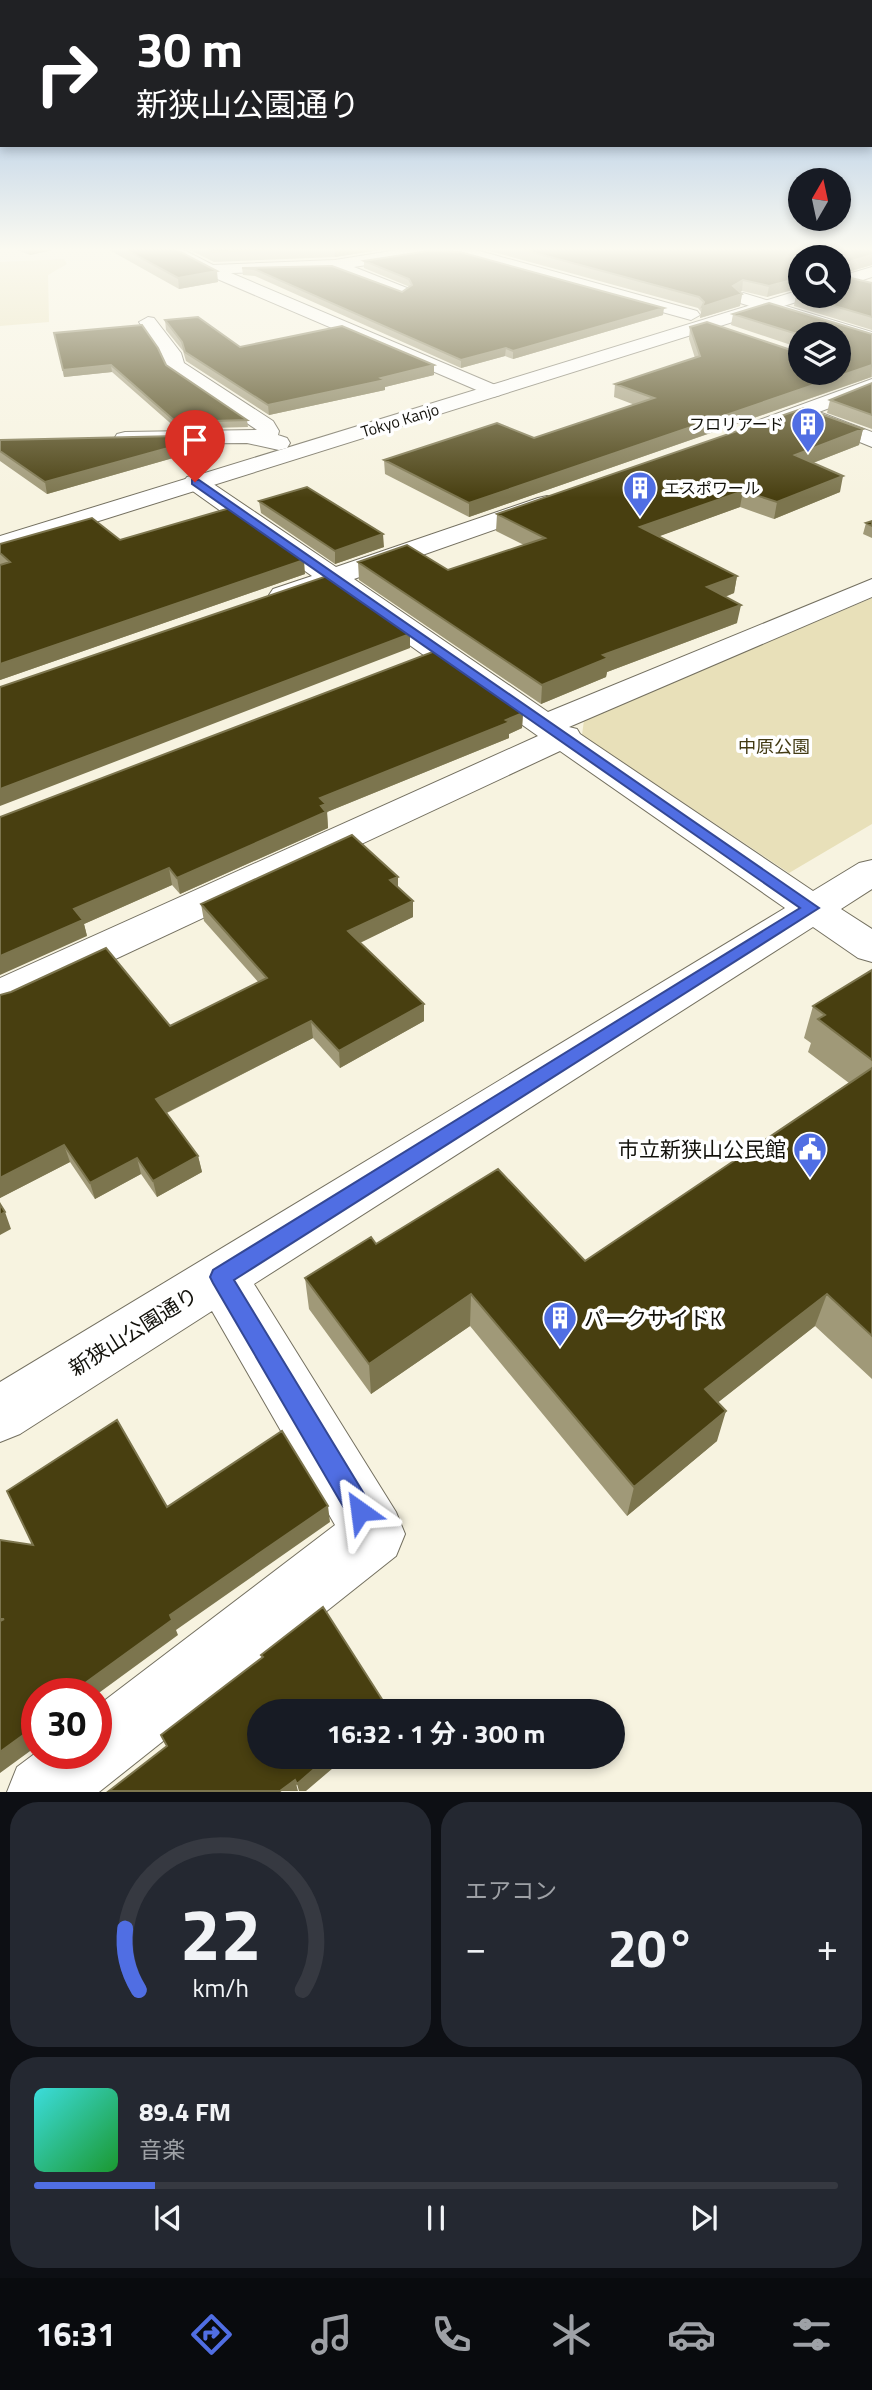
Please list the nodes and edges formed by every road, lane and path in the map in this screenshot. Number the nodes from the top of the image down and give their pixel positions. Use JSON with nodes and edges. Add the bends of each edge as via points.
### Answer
{"nodes":[{"id":1,"x":154,"y":331,"type":"edge"},
{"id":2,"x":351,"y":331,"type":"edge"},
{"id":3,"x":663,"y":331,"type":"edge"},
{"id":4,"x":724,"y":331,"type":"edge"},
{"id":5,"x":848,"y":331,"type":"edge"},
{"id":6,"x":740,"y":337,"type":"edge"},
{"id":7,"x":872,"y":338,"type":"edge"},
{"id":8,"x":864,"y":381,"type":"edge"},
{"id":9,"x":482,"y":387,"type":"junction"},
{"id":10,"x":801,"y":413,"type":"junction"},
{"id":11,"x":736,"y":436,"type":"edge"},
{"id":12,"x":109,"y":439,"type":"edge"},
{"id":13,"x":273,"y":440,"type":"junction"},
{"id":14,"x":872,"y":440,"type":"edge"},
{"id":15,"x":195,"y":482,"type":"junction"},
{"id":16,"x":567,"y":496,"type":"edge"},
{"id":17,"x":0,"y":527,"type":"edge"},
{"id":18,"x":0,"y":544,"type":"edge"},
{"id":19,"x":333,"y":578,"type":"junction"},
{"id":20,"x":872,"y":587,"type":"edge"},
{"id":21,"x":256,"y":605,"type":"edge"},
{"id":22,"x":440,"y":650,"type":"junction"},
{"id":23,"x":401,"y":666,"type":"edge"},
{"id":24,"x":555,"y":731,"type":"junction"},
{"id":25,"x":872,"y":872,"type":"edge"},
{"id":26,"x":811,"y":908,"type":"junction"},
{"id":27,"x":872,"y":948,"type":"edge"},
{"id":28,"x":0,"y":995,"type":"edge"},
{"id":29,"x":220,"y":1277,"type":"junction"},
{"id":30,"x":0,"y":1415,"type":"edge"},
{"id":31,"x":112,"y":1737,"type":"edge"},
{"id":32,"x":71,"y":1769,"type":"edge"},
{"id":33,"x":42,"y":1791,"type":"edge"}],
"edges":[{"from":1,"to":13,"type":"main road","via":[[175,366],[265,426]]},
{"from":2,"to":9,"type":"main road"},
{"from":3,"to":9,"type":"main road","name":"Tokyo Kanjo"},
{"from":4,"to":6,"type":"main road"},
{"from":5,"to":7,"type":"main road"},
{"from":8,"to":10,"type":"main road"},
{"from":9,"to":13,"type":"main road","name":"Tokyo Kanjo"},
{"from":9,"to":15,"type":"main road","name":"Tokyo Kanjo"},
{"from":10,"to":11,"type":"main road"},
{"from":10,"to":14,"type":"main road"},
{"from":12,"to":13,"type":"main road"},
{"from":13,"to":17,"type":"main road","name":"Tokyo Kanjo"},
{"from":15,"to":18,"type":"main road","name":"Tokyo Kanjo"},
{"from":15,"to":19,"type":"main road"},
{"from":16,"to":19,"type":"main road"},
{"from":19,"to":21,"type":"main road"},
{"from":19,"to":22,"type":"main road"},
{"from":20,"to":24,"type":"main road"},
{"from":22,"to":23,"type":"main road"},
{"from":22,"to":24,"type":"main road"},
{"from":24,"to":26,"type":"main road"},
{"from":24,"to":28,"type":"main road"},
{"from":25,"to":26,"type":"main road","name":"新狭山公園通り"},
{"from":26,"to":27,"type":"main road"},
{"from":26,"to":29,"type":"main road","name":"新狭山公園通り"},
{"from":29,"to":30,"type":"main road","name":"新狭山公園通り"},
{"from":29,"to":31,"type":"main road","via":[[374,1534]]},
{"from":32,"to":33,"type":"main road"}]}
